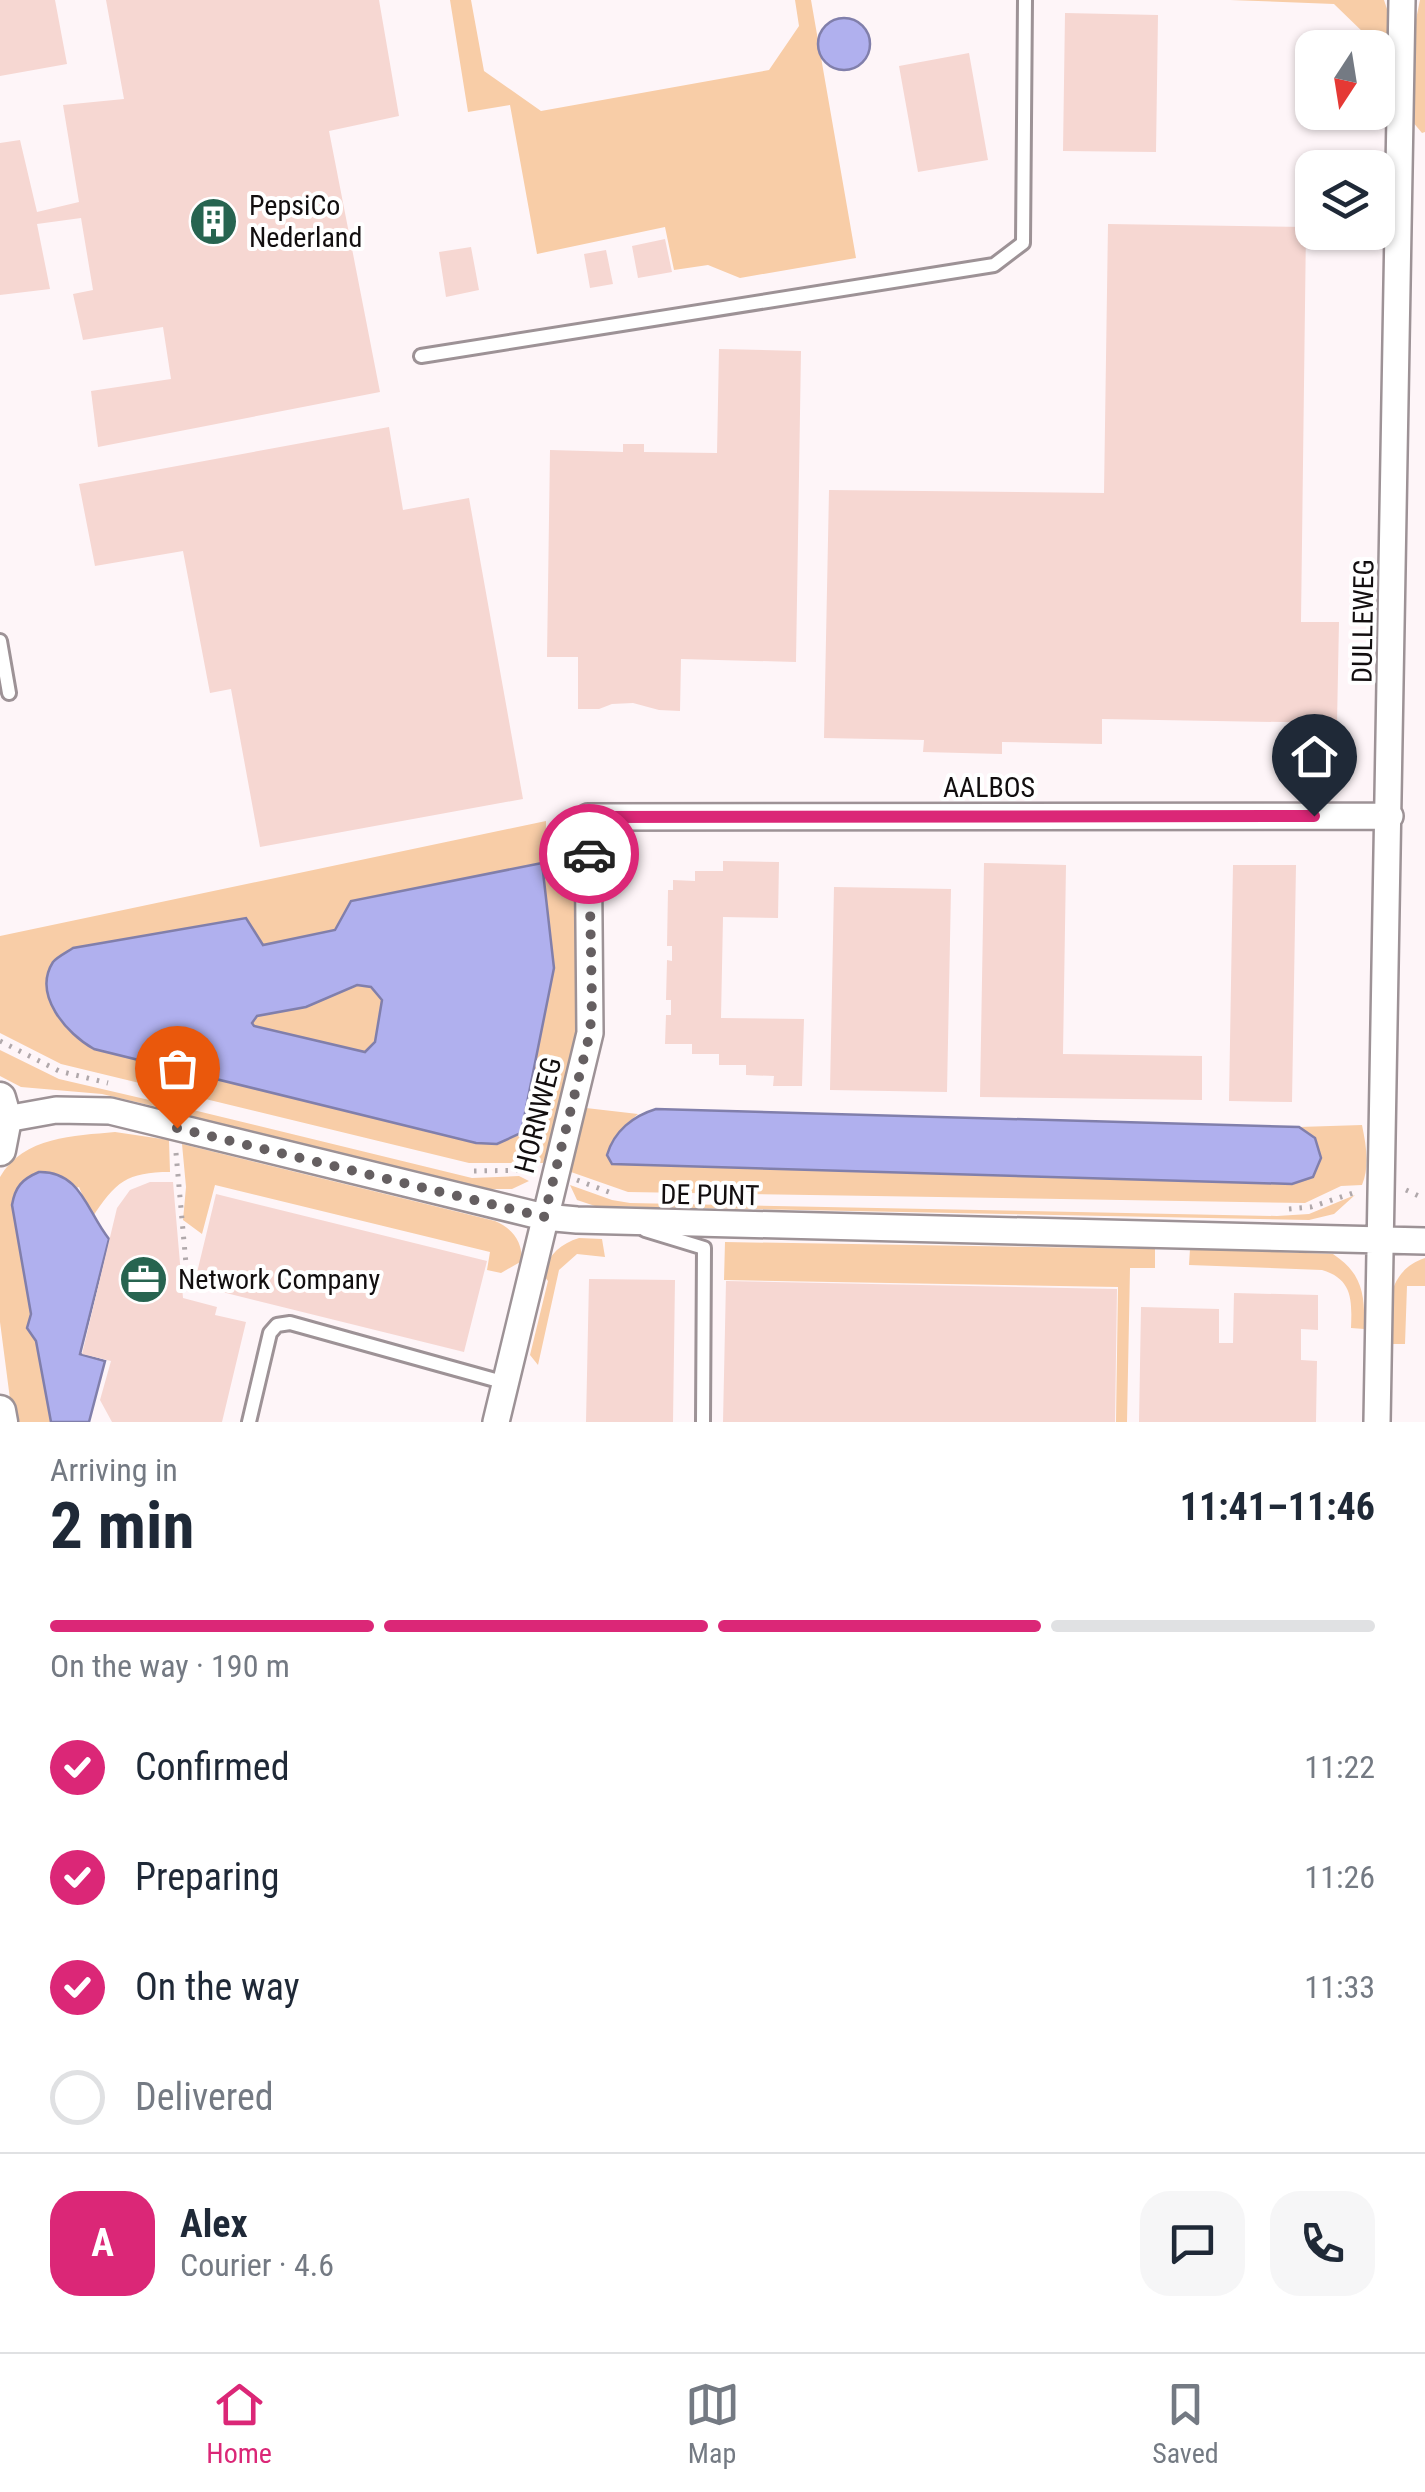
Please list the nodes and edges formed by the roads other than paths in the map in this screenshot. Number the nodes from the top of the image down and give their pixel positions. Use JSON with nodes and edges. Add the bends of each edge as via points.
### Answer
{"nodes":[{"id":1,"x":1025,"y":0,"type":"edge"},
{"id":2,"x":1402,"y":0,"type":"edge"},
{"id":3,"x":421,"y":356,"type":"dead end"},
{"id":4,"x":0,"y":641,"type":"edge"},
{"id":5,"x":10,"y":693,"type":"dead end"},
{"id":6,"x":1390,"y":816,"type":"junction"},
{"id":7,"x":588,"y":817,"type":"joint"},
{"id":8,"x":3,"y":1108,"type":"edge"},
{"id":9,"x":0,"y":1150,"type":"edge"},
{"id":10,"x":544,"y":1217,"type":"junction"},
{"id":11,"x":619,"y":1223,"type":"junction"},
{"id":12,"x":1380,"y":1240,"type":"junction"},
{"id":13,"x":1425,"y":1241,"type":"edge"},
{"id":14,"x":506,"y":1383,"type":"junction"},
{"id":15,"x":0,"y":1411,"type":"edge"},
{"id":16,"x":2,"y":1422,"type":"edge"},
{"id":17,"x":248,"y":1422,"type":"edge"},
{"id":18,"x":496,"y":1422,"type":"edge"},
{"id":19,"x":703,"y":1422,"type":"edge"},
{"id":20,"x":1377,"y":1422,"type":"edge"}],
"edges":[{"from":1,"to":3,"type":"lane","via":[[1023,244],[994,265]]},
{"from":2,"to":6,"type":"street","name":"DULLEWEG"},
{"from":4,"to":5,"type":"lane"},
{"from":6,"to":7,"type":"street","name":"AALBOS"},
{"from":6,"to":12,"type":"street","name":"DULLEWEG"},
{"from":7,"to":10,"type":"street","name":"HORNWEG","via":[[590,1033]]},
{"from":8,"to":9,"type":"street"},
{"from":8,"to":10,"type":"street","name":"DE PUNT","via":[[95,1110]]},
{"from":10,"to":11,"type":"street","name":"DE PUNT"},
{"from":10,"to":14,"type":"street","name":"HORNWEG"},
{"from":11,"to":12,"type":"street","name":"DE PUNT"},
{"from":11,"to":19,"type":"lane","via":[[704,1248]]},
{"from":12,"to":13,"type":"street","name":"DE PUNT"},
{"from":12,"to":20,"type":"street","name":"DULLEWEG"},
{"from":14,"to":17,"type":"lane","via":[[277,1325]]},
{"from":14,"to":18,"type":"street","name":"HORNWEG"},
{"from":15,"to":16,"type":"street"}]}
